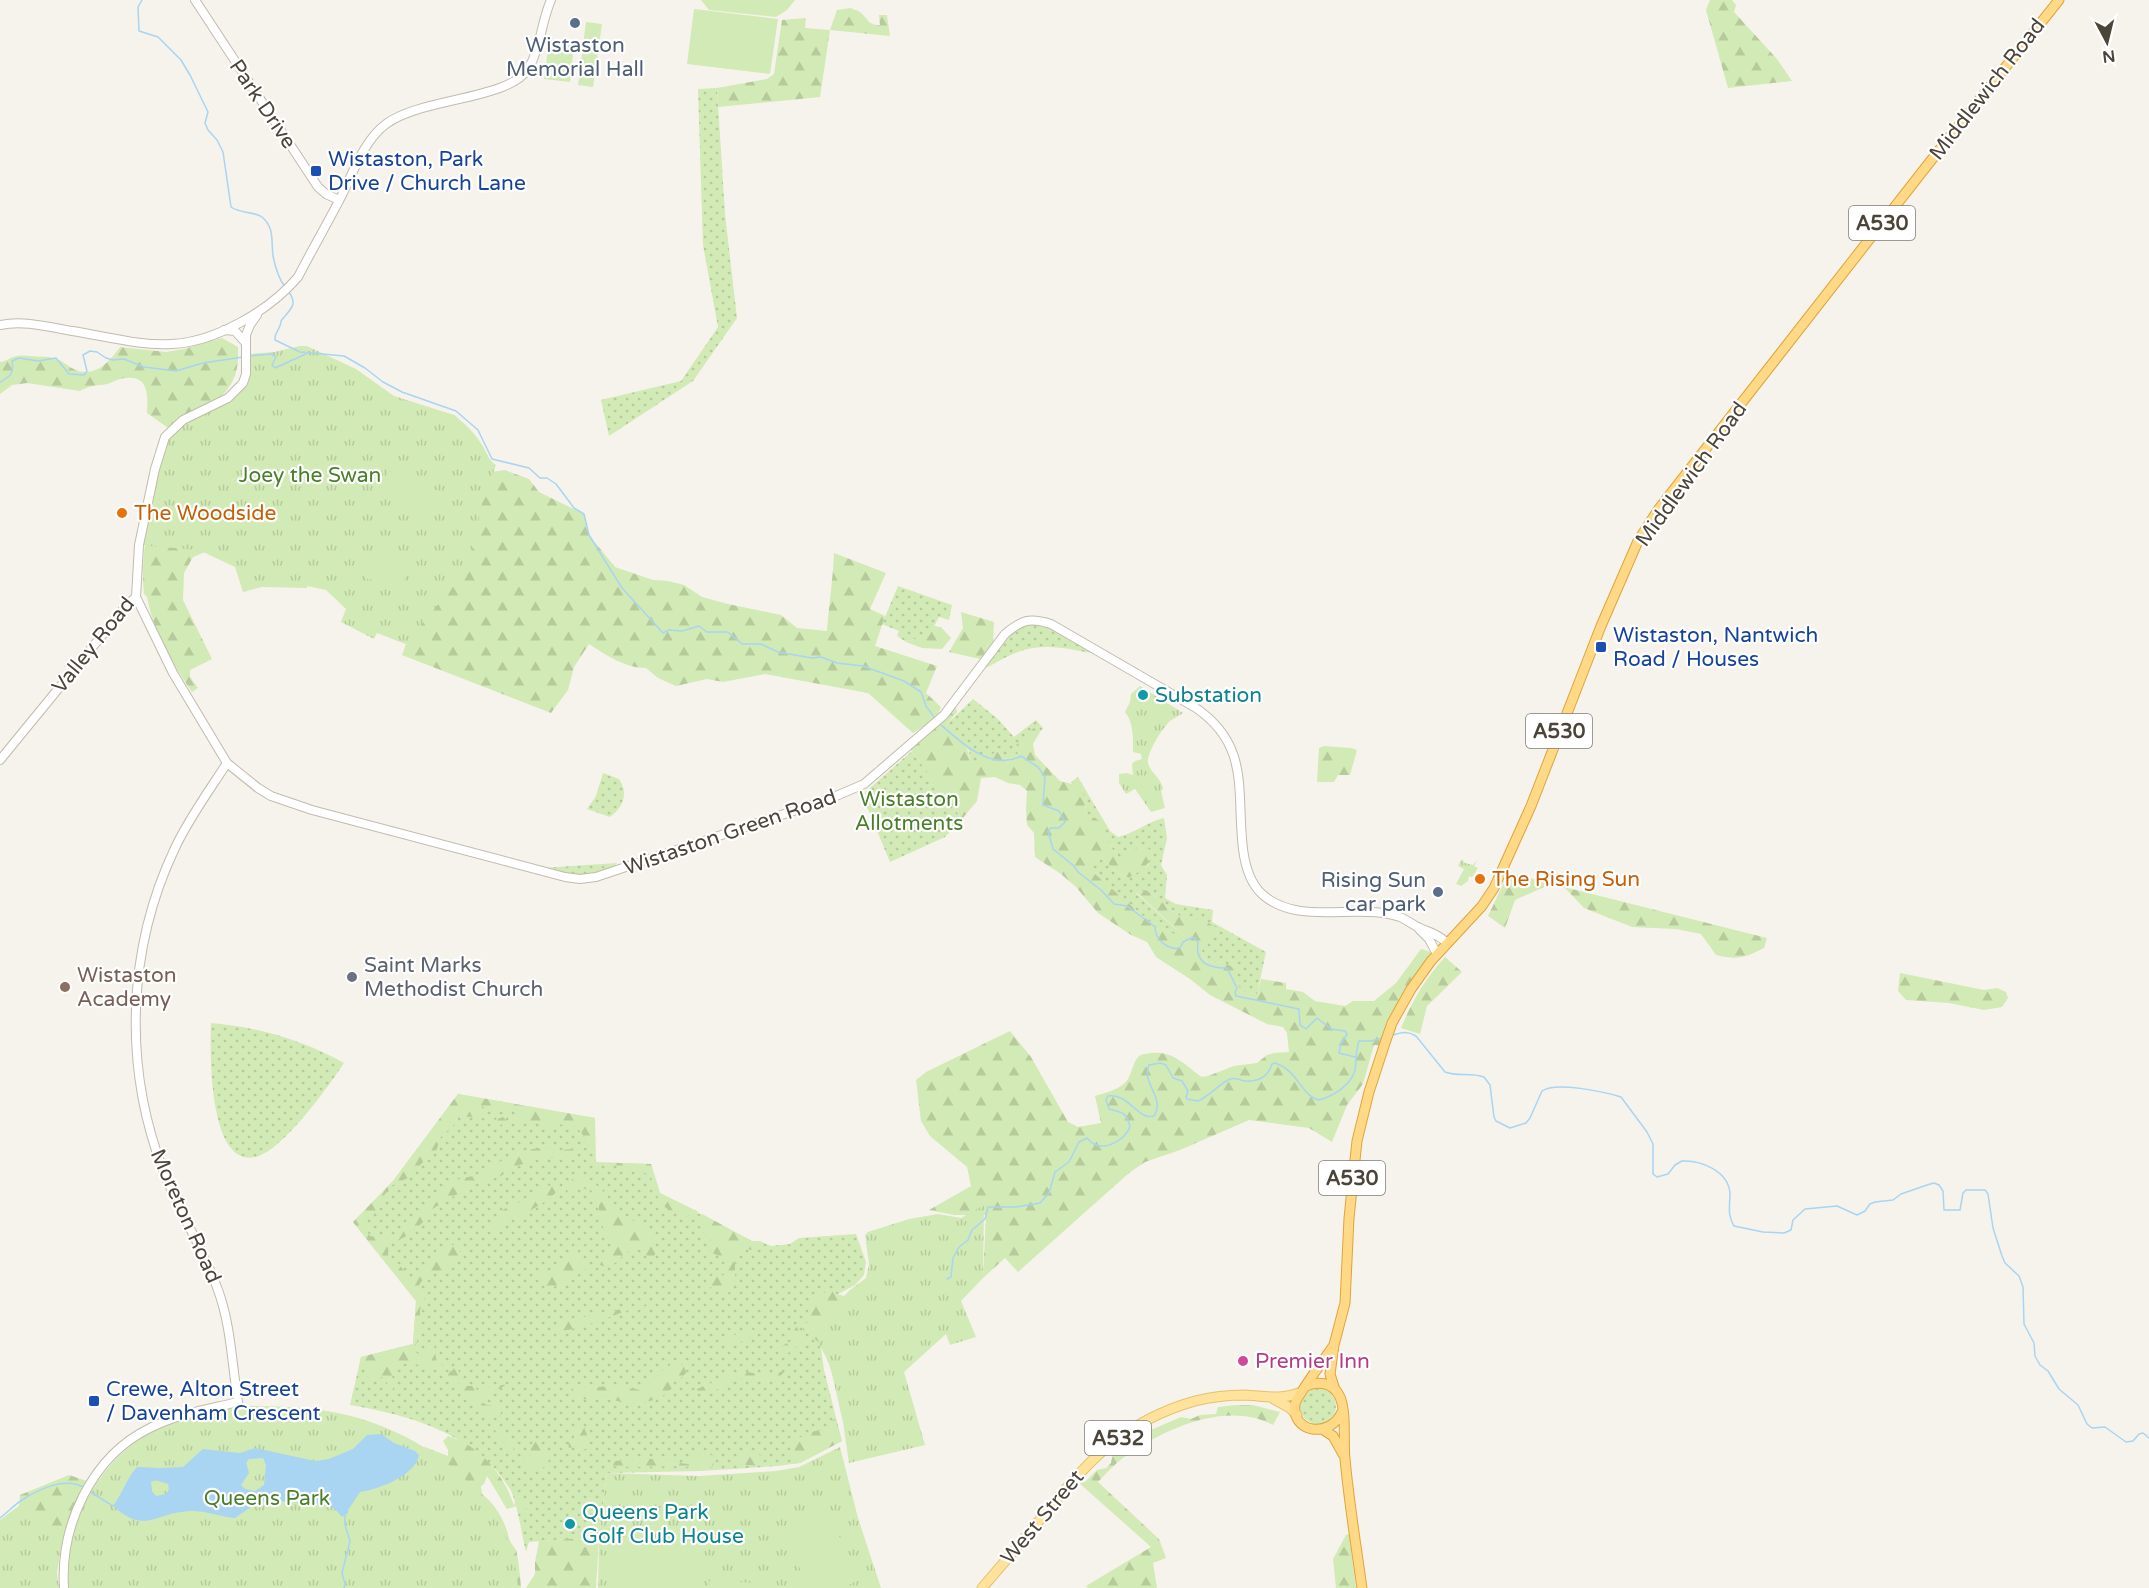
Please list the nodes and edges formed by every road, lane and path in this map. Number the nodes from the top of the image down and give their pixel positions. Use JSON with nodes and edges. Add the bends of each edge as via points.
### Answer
{"nodes":[{"id":1,"x":195,"y":0,"type":"edge"},
{"id":2,"x":551,"y":0,"type":"edge"},
{"id":3,"x":2059,"y":0,"type":"edge"},
{"id":4,"x":339,"y":200,"type":"junction"},
{"id":5,"x":260,"y":312,"type":"junction"},
{"id":6,"x":0,"y":325,"type":"edge"},
{"id":7,"x":223,"y":330,"type":"junction"},
{"id":8,"x":245,"y":346,"type":"junction"},
{"id":9,"x":136,"y":597,"type":"junction"},
{"id":10,"x":0,"y":760,"type":"edge"},
{"id":11,"x":227,"y":763,"type":"junction"},
{"id":12,"x":1418,"y":928,"type":"junction"},
{"id":13,"x":1447,"y":943,"type":"junction"},
{"id":14,"x":1437,"y":954,"type":"junction"},
{"id":15,"x":1334,"y":1345,"type":"junction"},
{"id":16,"x":1306,"y":1386,"type":"junction"},
{"id":17,"x":1335,"y":1390,"type":"junction"},
{"id":18,"x":1299,"y":1394,"type":"junction"},
{"id":19,"x":1272,"y":1398,"type":"junction"},
{"id":20,"x":1342,"y":1411,"type":"junction"},
{"id":21,"x":1297,"y":1415,"type":"junction"},
{"id":22,"x":1322,"y":1429,"type":"junction"},
{"id":23,"x":1345,"y":1458,"type":"junction"},
{"id":24,"x":64,"y":1588,"type":"edge"},
{"id":25,"x":982,"y":1588,"type":"edge"},
{"id":26,"x":1362,"y":1588,"type":"edge"}],
"edges":[{"from":1,"to":4,"type":"street","name":"Park Drive","via":[[318,187]]},
{"from":2,"to":4,"type":"street","via":[[535,54],[523,76],[500,88],[411,112],[387,123],[371,140]]},
{"from":3,"to":13,"type":"highway","name":"Middlewich Road","number":"A530","via":[[1658,510],[1638,541],[1601,626],[1506,865],[1482,906]]},
{"from":4,"to":5,"type":"street","via":[[298,277]]},
{"from":5,"to":7,"type":"street"},
{"from":5,"to":8,"type":"street","via":[[250,325]]},
{"from":6,"to":7,"type":"street","via":[[25,323],[165,344]]},
{"from":7,"to":8,"type":"street","via":[[235,331]]},
{"from":8,"to":9,"type":"street","name":"Valley Road","via":[[243,382],[236,392],[183,420],[165,437],[139,545]]},
{"from":9,"to":10,"type":"street","name":"Valley Road"},
{"from":9,"to":11,"type":"street","name":"Wistaston Green Road","via":[[173,673]]},
{"from":11,"to":12,"type":"street","name":"Wistaston Green Road","via":[[258,788],[287,802],[565,877],[596,877],[854,790],[944,715],[1005,634],[1024,621],[1035,619],[1051,624],[1196,708],[1215,724],[1237,762],[1244,855],[1247,870],[1262,894],[1290,908],[1369,912],[1399,917]]},
{"from":11,"to":24,"type":"street","name":"Moreton Road","via":[[185,829],[156,894],[139,965],[135,1041],[142,1097],[155,1148],[221,1299],[238,1402],[150,1428],[116,1453],[90,1485],[71,1526]]},
{"from":12,"to":13,"type":"street","name":"Wistaston Green Road","via":[[1439,934]]},
{"from":12,"to":14,"type":"street","name":"Wistaston Green Road"},
{"from":13,"to":14,"type":"highway","name":"Middlewich Road","number":"A530"},
{"from":14,"to":15,"type":"highway","name":"Middlewich Road","number":"A530","via":[[1392,1023],[1369,1092],[1357,1141],[1345,1303]]},
{"from":15,"to":16,"type":"highway","name":"Middlewich Road","number":"A530"},
{"from":15,"to":17,"type":"highway","name":"Middlewich Road","number":"A530","via":[[1330,1374]]},
{"from":16,"to":17,"type":"highway","via":[[1321,1383]]},
{"from":16,"to":18,"type":"highway"},
{"from":17,"to":20,"type":"highway"},
{"from":18,"to":19,"type":"main road","name":"West Street","number":"A532"},
{"from":18,"to":21,"type":"highway","via":[[1295,1404]]},
{"from":19,"to":21,"type":"main road","name":"West Street","number":"A532"},
{"from":19,"to":25,"type":"main road","name":"West Street","number":"A532","via":[[1234,1395],[1197,1401],[1152,1417],[1127,1431],[1084,1467]]},
{"from":20,"to":22,"type":"highway","via":[[1335,1422]]},
{"from":20,"to":23,"type":"highway"},
{"from":21,"to":22,"type":"highway","via":[[1310,1429]]},
{"from":22,"to":23,"type":"highway","via":[[1333,1436]]},
{"from":23,"to":26,"type":"highway"}]}
